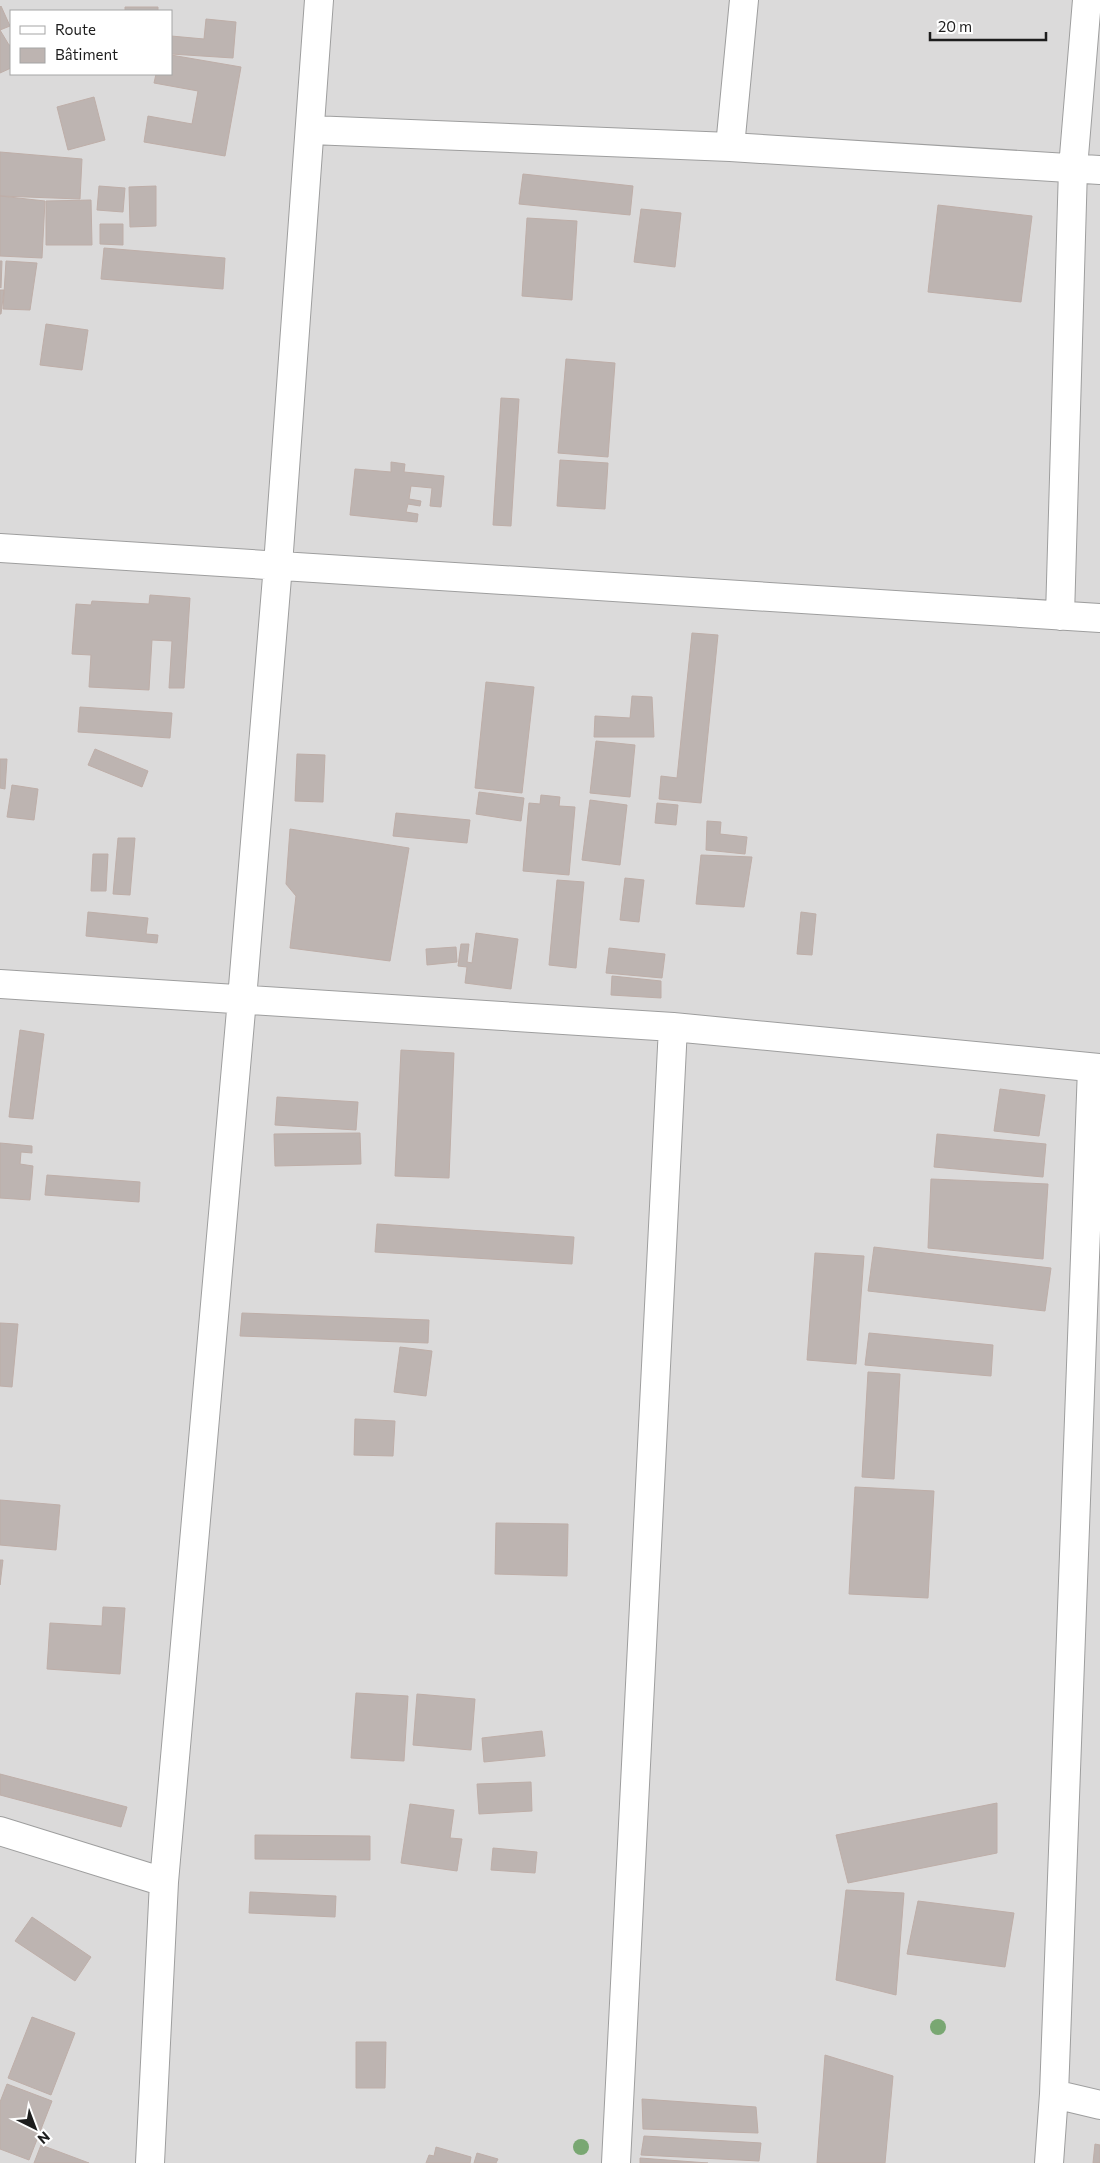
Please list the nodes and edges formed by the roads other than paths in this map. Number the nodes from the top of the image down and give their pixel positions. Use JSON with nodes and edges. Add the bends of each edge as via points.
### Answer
{"nodes":[{"id":1,"x":319,"y":0,"type":"edge"},
{"id":2,"x":744,"y":0,"type":"edge"},
{"id":3,"x":1087,"y":0,"type":"edge"},
{"id":4,"x":311,"y":130,"type":"junction"},
{"id":5,"x":730,"y":146,"type":"junction"},
{"id":6,"x":1073,"y":168,"type":"junction"},
{"id":7,"x":1100,"y":170,"type":"edge"},
{"id":8,"x":0,"y":548,"type":"edge"},
{"id":9,"x":278,"y":565,"type":"junction"},
{"id":10,"x":1060,"y":616,"type":"junction"},
{"id":11,"x":1100,"y":618,"type":"edge"},
{"id":12,"x":0,"y":984,"type":"edge"},
{"id":13,"x":242,"y":999,"type":"junction"},
{"id":14,"x":673,"y":1027,"type":"junction"},
{"id":15,"x":1096,"y":1068,"type":"edge"},
{"id":16,"x":0,"y":1831,"type":"edge"},
{"id":17,"x":164,"y":1882,"type":"junction"},
{"id":18,"x":1054,"y":2094,"type":"junction"},
{"id":19,"x":1100,"y":2105,"type":"edge"},
{"id":20,"x":150,"y":2163,"type":"edge"},
{"id":21,"x":616,"y":2163,"type":"edge"},
{"id":22,"x":1049,"y":2163,"type":"edge"}],
"edges":[{"from":1,"to":4,"type":"street"},
{"from":2,"to":5,"type":"street"},
{"from":3,"to":6,"type":"street"},
{"from":4,"to":5,"type":"street"},
{"from":4,"to":9,"type":"street"},
{"from":5,"to":6,"type":"street"},
{"from":6,"to":7,"type":"street"},
{"from":6,"to":10,"type":"street"},
{"from":8,"to":9,"type":"street"},
{"from":9,"to":10,"type":"street"},
{"from":9,"to":13,"type":"street"},
{"from":10,"to":11,"type":"street"},
{"from":12,"to":13,"type":"street"},
{"from":13,"to":14,"type":"street"},
{"from":13,"to":17,"type":"street"},
{"from":14,"to":15,"type":"street"},
{"from":14,"to":21,"type":"street"},
{"from":15,"to":18,"type":"street"},
{"from":16,"to":17,"type":"street"},
{"from":17,"to":20,"type":"street"},
{"from":18,"to":19,"type":"street"},
{"from":18,"to":22,"type":"street"}]}
